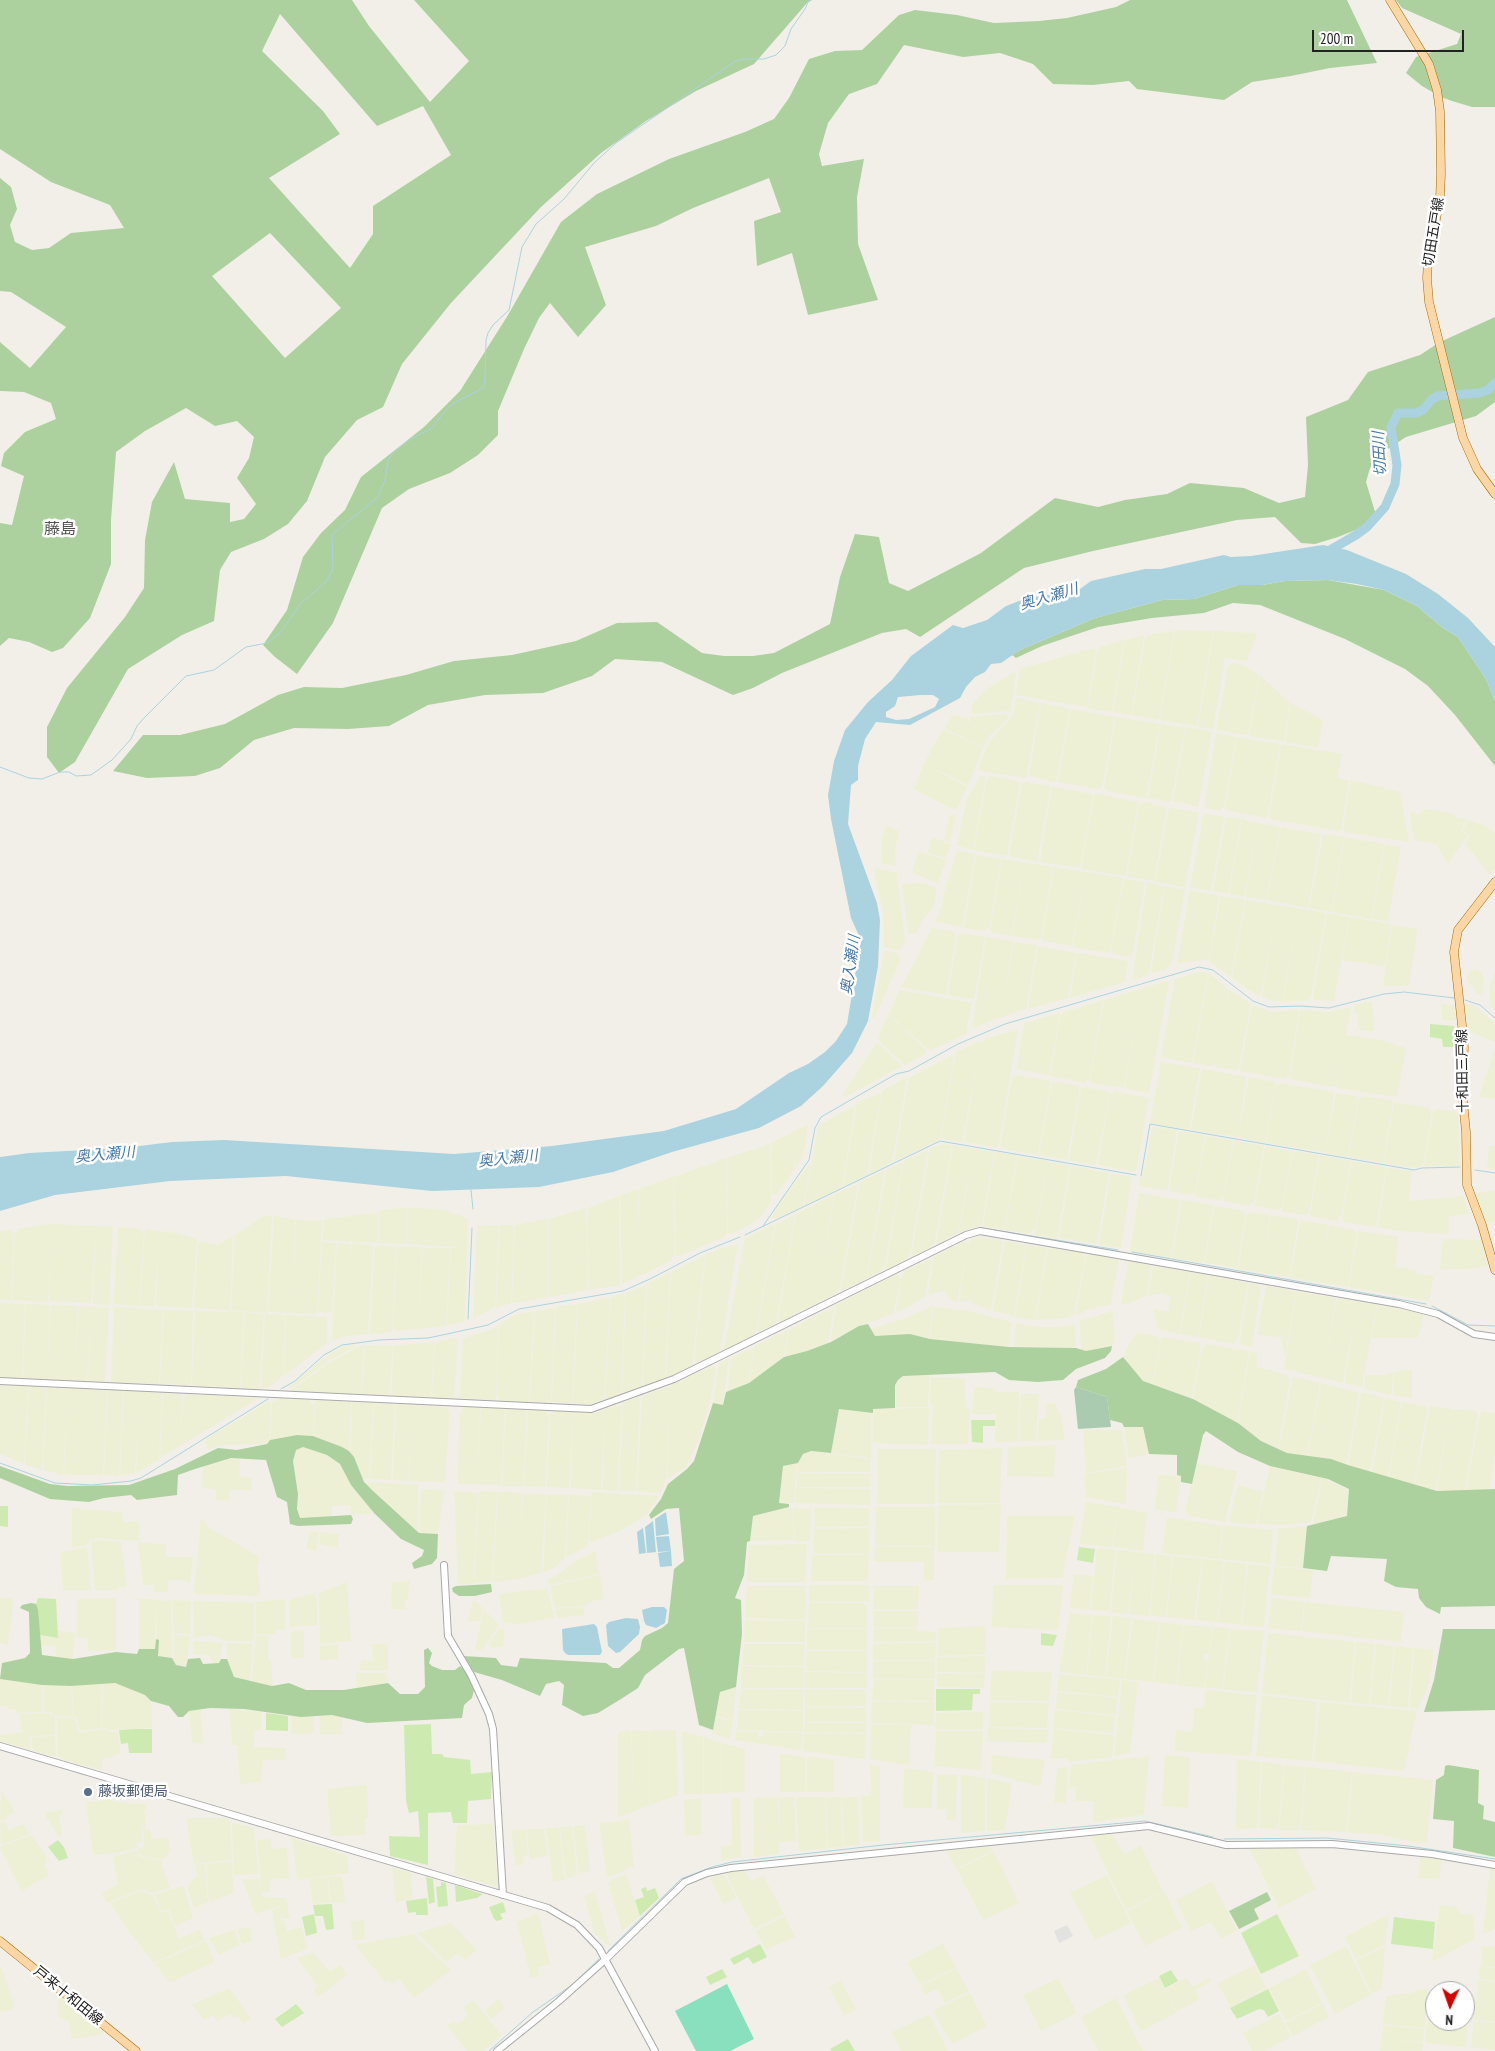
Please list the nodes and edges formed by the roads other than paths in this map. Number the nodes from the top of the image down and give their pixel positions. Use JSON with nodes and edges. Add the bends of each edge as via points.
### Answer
{"nodes":[{"id":1,"x":1390,"y":0,"type":"edge"},
{"id":2,"x":1495,"y":494,"type":"edge"},
{"id":3,"x":1495,"y":882,"type":"edge"},
{"id":4,"x":1495,"y":1270,"type":"edge"},
{"id":5,"x":1495,"y":1336,"type":"edge"},
{"id":6,"x":0,"y":1381,"type":"edge"},
{"id":7,"x":444,"y":1565,"type":"dead end"},
{"id":8,"x":0,"y":1746,"type":"edge"},
{"id":9,"x":1495,"y":1865,"type":"edge"},
{"id":10,"x":503,"y":1895,"type":"junction"},
{"id":11,"x":0,"y":1941,"type":"edge"},
{"id":12,"x":606,"y":1960,"type":"junction"},
{"id":13,"x":136,"y":2051,"type":"edge"},
{"id":14,"x":496,"y":2051,"type":"edge"},
{"id":15,"x":656,"y":2051,"type":"edge"}],
"edges":[{"from":1,"to":2,"type":"main road","name":"切田五戸線","via":[[1429,64],[1438,90],[1440,198],[1426,278],[1429,302],[1458,423],[1472,461]]},
{"from":3,"to":4,"type":"main road","name":"十和田三戸線","via":[[1458,930],[1454,952],[1464,1048],[1461,1081],[1468,1185]]},
{"from":5,"to":6,"type":"street","via":[[1474,1334],[1438,1314],[1399,1304],[980,1232],[674,1379],[592,1409]]},
{"from":7,"to":10,"type":"street","via":[[448,1636],[471,1674],[493,1729]]},
{"from":8,"to":10,"type":"street"},
{"from":9,"to":12,"type":"street","via":[[1432,1854],[1332,1844],[1226,1845],[1149,1826],[761,1864],[719,1870],[685,1882]]},
{"from":10,"to":12,"type":"street","via":[[548,1908],[569,1919],[592,1940]]},
{"from":11,"to":13,"type":"main road","name":"戸来十和田線"},
{"from":12,"to":14,"type":"street"},
{"from":12,"to":15,"type":"street"}]}
